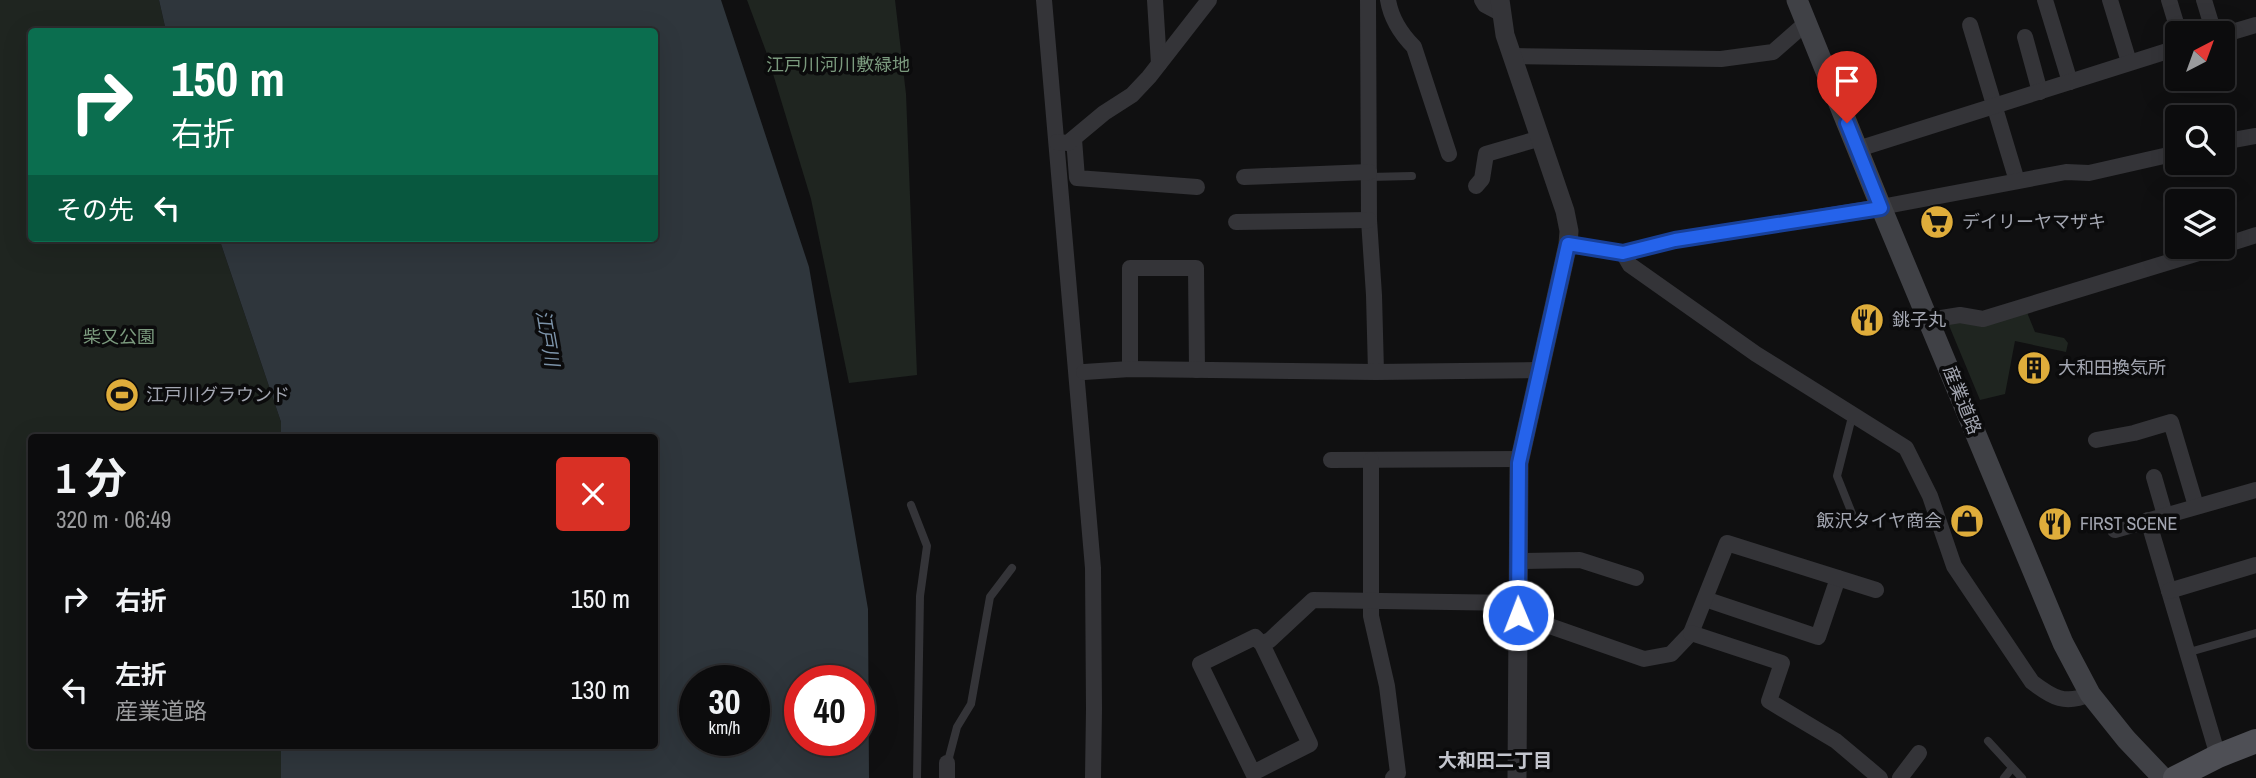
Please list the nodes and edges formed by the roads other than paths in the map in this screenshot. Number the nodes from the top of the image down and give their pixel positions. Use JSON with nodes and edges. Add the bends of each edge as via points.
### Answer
{"nodes":[{"id":1,"x":1044,"y":0,"type":"edge"},
{"id":2,"x":1154,"y":0,"type":"edge"},
{"id":3,"x":1209,"y":0,"type":"edge"},
{"id":4,"x":1368,"y":0,"type":"edge"},
{"id":5,"x":1388,"y":0,"type":"edge"},
{"id":6,"x":1482,"y":0,"type":"edge"},
{"id":7,"x":1797,"y":0,"type":"edge"},
{"id":8,"x":2045,"y":0,"type":"edge"},
{"id":9,"x":2110,"y":0,"type":"edge"},
{"id":10,"x":2169,"y":0,"type":"edge"},
{"id":11,"x":2204,"y":0,"type":"edge"},
{"id":12,"x":1501,"y":7,"type":"edge"},
{"id":13,"x":2175,"y":21,"type":"edge"},
{"id":14,"x":2210,"y":21,"type":"edge"},
{"id":15,"x":1806,"y":23,"type":"junction"},
{"id":16,"x":1970,"y":25,"type":"dead end"},
{"id":17,"x":2256,"y":25,"type":"edge"},
{"id":18,"x":2235,"y":31,"type":"edge"},
{"id":19,"x":2025,"y":37,"type":"dead end"},
{"id":20,"x":2165,"y":52,"type":"edge"},
{"id":21,"x":1512,"y":56,"type":"junction"},
{"id":22,"x":2129,"y":62,"type":"junction"},
{"id":23,"x":1159,"y":64,"type":"junction"},
{"id":24,"x":2070,"y":82,"type":"junction"},
{"id":25,"x":2040,"y":92,"type":"junction"},
{"id":26,"x":1994,"y":104,"type":"junction"},
{"id":27,"x":2256,"y":136,"type":"edge"},
{"id":28,"x":1541,"y":138,"type":"junction"},
{"id":29,"x":1074,"y":139,"type":"junction"},
{"id":30,"x":2235,"y":140,"type":"edge"},
{"id":31,"x":1057,"y":142,"type":"junction"},
{"id":32,"x":1858,"y":149,"type":"junction"},
{"id":33,"x":1449,"y":154,"type":"dead end"},
{"id":34,"x":2165,"y":156,"type":"edge"},
{"id":35,"x":1369,"y":175,"type":"junction"},
{"id":36,"x":1412,"y":176,"type":"dead end"},
{"id":37,"x":1244,"y":177,"type":"dead end"},
{"id":38,"x":2017,"y":181,"type":"junction"},
{"id":39,"x":1476,"y":186,"type":"dead end"},
{"id":40,"x":1197,"y":187,"type":"dead end"},
{"id":41,"x":1881,"y":208,"type":"junction"},
{"id":42,"x":1369,"y":220,"type":"junction"},
{"id":43,"x":1236,"y":222,"type":"dead end"},
{"id":44,"x":2256,"y":235,"type":"edge"},
{"id":45,"x":2235,"y":241,"type":"edge"},
{"id":46,"x":1568,"y":244,"type":"junction"},
{"id":47,"x":1623,"y":253,"type":"junction"},
{"id":48,"x":2178,"y":259,"type":"edge"},
{"id":49,"x":1929,"y":320,"type":"junction"},
{"id":50,"x":1130,"y":369,"type":"junction"},
{"id":51,"x":1197,"y":370,"type":"junction"},
{"id":52,"x":1539,"y":370,"type":"junction"},
{"id":53,"x":1084,"y":372,"type":"dead end"},
{"id":54,"x":1376,"y":372,"type":"junction"},
{"id":55,"x":1853,"y":414,"type":"junction"},
{"id":56,"x":2096,"y":440,"type":"dead end"},
{"id":57,"x":1520,"y":459,"type":"junction"},
{"id":58,"x":1331,"y":460,"type":"dead end"},
{"id":59,"x":1371,"y":460,"type":"junction"},
{"id":60,"x":2154,"y":477,"type":"dead end"},
{"id":61,"x":2256,"y":490,"type":"edge"},
{"id":62,"x":911,"y":505,"type":"dead end"},
{"id":63,"x":2196,"y":506,"type":"junction"},
{"id":64,"x":2165,"y":515,"type":"junction"},
{"id":65,"x":2148,"y":520,"type":"junction"},
{"id":66,"x":1854,"y":521,"type":"dead end"},
{"id":67,"x":2115,"y":530,"type":"dead end"},
{"id":68,"x":1518,"y":561,"type":"junction"},
{"id":69,"x":2256,"y":565,"type":"edge"},
{"id":70,"x":1012,"y":568,"type":"dead end"},
{"id":71,"x":1636,"y":578,"type":"dead end"},
{"id":72,"x":1838,"y":578,"type":"junction"},
{"id":73,"x":1876,"y":590,"type":"dead end"},
{"id":74,"x":2169,"y":591,"type":"junction"},
{"id":75,"x":1705,"y":599,"type":"junction"},
{"id":76,"x":1372,"y":601,"type":"junction"},
{"id":77,"x":1518,"y":609,"type":"junction"},
{"id":78,"x":1691,"y":633,"type":"junction"},
{"id":79,"x":2256,"y":633,"type":"edge"},
{"id":80,"x":1262,"y":644,"type":"junction"},
{"id":81,"x":2186,"y":653,"type":"junction"},
{"id":82,"x":2091,"y":694,"type":"junction"},
{"id":83,"x":1988,"y":741,"type":"dead end"},
{"id":84,"x":2256,"y":741,"type":"edge"},
{"id":85,"x":1919,"y":753,"type":"dead end"},
{"id":86,"x":2218,"y":756,"type":"junction"},
{"id":87,"x":2012,"y":768,"type":"junction"},
{"id":88,"x":945,"y":773,"type":"edge"},
{"id":89,"x":1397,"y":777,"type":"edge"},
{"id":90,"x":917,"y":778,"type":"edge"},
{"id":91,"x":1093,"y":778,"type":"edge"},
{"id":92,"x":1517,"y":778,"type":"edge"},
{"id":93,"x":1880,"y":778,"type":"edge"},
{"id":94,"x":1900,"y":778,"type":"edge"},
{"id":95,"x":2004,"y":778,"type":"edge"},
{"id":96,"x":2022,"y":778,"type":"edge"},
{"id":97,"x":2163,"y":778,"type":"edge"},
{"id":98,"x":2175,"y":778,"type":"edge"}],
"edges":[{"from":1,"to":31,"type":"street"},
{"from":2,"to":23,"type":"street"},
{"from":3,"to":23,"type":"street"},
{"from":4,"to":35,"type":"street"},
{"from":5,"to":33,"type":"street","via":[[1403,36],[1414,47]]},
{"from":6,"to":12,"type":"street","via":[[1485,5]]},
{"from":7,"to":15,"type":"main road","name":"産業道路"},
{"from":8,"to":24,"type":"street"},
{"from":9,"to":22,"type":"street"},
{"from":10,"to":13,"type":"street"},
{"from":11,"to":14,"type":"street"},
{"from":12,"to":21,"type":"street"},
{"from":15,"to":21,"type":"street","via":[[1773,52],[1721,59]]},
{"from":15,"to":32,"type":"main road","name":"産業道路"},
{"from":16,"to":26,"type":"street"},
{"from":17,"to":18,"type":"street"},
{"from":19,"to":25,"type":"street"},
{"from":20,"to":22,"type":"street"},
{"from":21,"to":28,"type":"street"},
{"from":22,"to":24,"type":"street"},
{"from":23,"to":29,"type":"street","via":[[1132,95]]},
{"from":24,"to":25,"type":"street"},
{"from":25,"to":26,"type":"street"},
{"from":26,"to":32,"type":"street"},
{"from":26,"to":38,"type":"street"},
{"from":27,"to":30,"type":"street"},
{"from":28,"to":39,"type":"street","via":[[1486,154],[1482,179]]},
{"from":28,"to":46,"type":"street","via":[[1565,211]]},
{"from":29,"to":31,"type":"street"},
{"from":29,"to":40,"type":"street","via":[[1077,178]]},
{"from":31,"to":91,"type":"street","via":[[1093,568]]},
{"from":32,"to":41,"type":"main road","name":"産業道路"},
{"from":34,"to":38,"type":"street","via":[[2089,173],[2066,172]]},
{"from":35,"to":36,"type":"lane"},
{"from":35,"to":37,"type":"street"},
{"from":35,"to":42,"type":"street"},
{"from":38,"to":41,"type":"street"},
{"from":41,"to":47,"type":"street","via":[[1675,240]]},
{"from":41,"to":49,"type":"main road","name":"産業道路"},
{"from":42,"to":43,"type":"street"},
{"from":42,"to":54,"type":"street"},
{"from":44,"to":45,"type":"street"},
{"from":46,"to":47,"type":"street"},
{"from":46,"to":52,"type":"street"},
{"from":47,"to":55,"type":"street","via":[[1630,265],[1756,354]]},
{"from":48,"to":49,"type":"street","via":[[1983,319],[1960,315]]},
{"from":49,"to":82,"type":"main road","name":"産業道路","via":[[2063,643]]},
{"from":50,"to":51,"type":"street"},
{"from":50,"to":51,"type":"street","via":[[1130,268],[1196,268]]},
{"from":50,"to":53,"type":"street"},
{"from":51,"to":54,"type":"street"},
{"from":52,"to":54,"type":"street"},
{"from":52,"to":57,"type":"street"},
{"from":55,"to":66,"type":"lane","via":[[1837,476]]},
{"from":55,"to":82,"type":"street","via":[[1906,448],[1930,496],[1954,566],[2032,682],[2064,700]]},
{"from":56,"to":63,"type":"street","via":[[2171,422]]},
{"from":57,"to":59,"type":"street"},
{"from":57,"to":68,"type":"street"},
{"from":58,"to":59,"type":"street"},
{"from":59,"to":76,"type":"street"},
{"from":60,"to":64,"type":"street"},
{"from":61,"to":63,"type":"street"},
{"from":62,"to":90,"type":"lane","via":[[927,546],[920,596]]},
{"from":63,"to":64,"type":"street"},
{"from":64,"to":65,"type":"street"},
{"from":65,"to":67,"type":"street"},
{"from":65,"to":74,"type":"street"},
{"from":68,"to":71,"type":"street","via":[[1580,560]]},
{"from":68,"to":77,"type":"street"},
{"from":69,"to":74,"type":"street"},
{"from":70,"to":88,"type":"lane","via":[[990,597],[971,704],[957,727]]},
{"from":72,"to":73,"type":"street"},
{"from":72,"to":75,"type":"street","via":[[1727,543]]},
{"from":72,"to":75,"type":"street","via":[[1818,637]]},
{"from":74,"to":81,"type":"street"},
{"from":75,"to":78,"type":"street"},
{"from":76,"to":77,"type":"street"},
{"from":76,"to":80,"type":"street","via":[[1313,600]]},
{"from":76,"to":89,"type":"street"},
{"from":77,"to":78,"type":"street","via":[[1644,659],[1671,654]]},
{"from":77,"to":92,"type":"street"},
{"from":78,"to":93,"type":"street","via":[[1782,663],[1769,701],[1836,741]]},
{"from":79,"to":81,"type":"lane"},
{"from":80,"to":80,"type":"street","via":[[1255,637],[1200,664],[1253,773],[1310,744]]},
{"from":81,"to":86,"type":"street"},
{"from":82,"to":97,"type":"main road","name":"産業道路"},
{"from":83,"to":87,"type":"lane"},
{"from":84,"to":86,"type":"main road"},
{"from":85,"to":94,"type":"street"},
{"from":86,"to":98,"type":"main road"},
{"from":87,"to":95,"type":"lane"},
{"from":87,"to":96,"type":"lane"}]}
